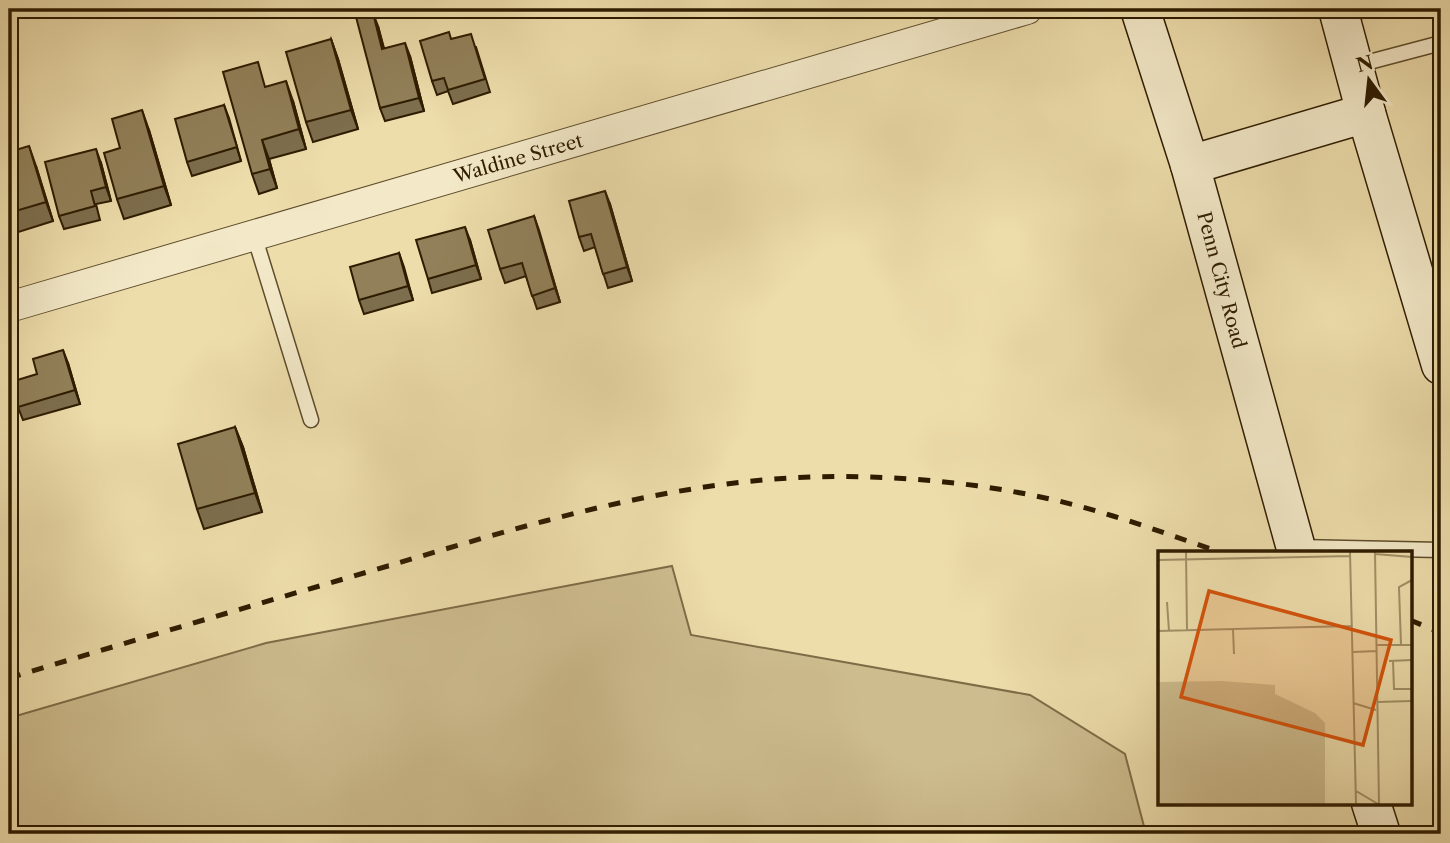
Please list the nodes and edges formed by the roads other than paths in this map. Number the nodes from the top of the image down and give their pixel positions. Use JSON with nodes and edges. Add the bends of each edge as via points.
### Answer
{"nodes":[{"id":1,"x":1027,"y":9,"type":"edge"},
{"id":2,"x":1140,"y":9,"type":"edge"},
{"id":3,"x":1338,"y":9,"type":"edge"},
{"id":4,"x":1441,"y":43,"type":"edge"},
{"id":5,"x":1353,"y":67,"type":"junction"},
{"id":6,"x":1366,"y":113,"type":"junction"},
{"id":7,"x":1190,"y":165,"type":"junction"},
{"id":8,"x":254,"y":235,"type":"junction"},
{"id":9,"x":9,"y":307,"type":"edge"},
{"id":10,"x":1441,"y":365,"type":"edge"},
{"id":11,"x":311,"y":420,"type":"dead end"},
{"id":12,"x":1296,"y":550,"type":"edge"},
{"id":13,"x":1441,"y":550,"type":"edge"},
{"id":14,"x":1371,"y":804,"type":"edge"},
{"id":15,"x":1381,"y":834,"type":"edge"}],
"edges":[{"from":1,"to":8,"type":"street","name":"Waldine Street"},
{"from":2,"to":7,"type":"street","name":"Penn City Road"},
{"from":3,"to":5,"type":"street"},
{"from":4,"to":5,"type":"lane"},
{"from":5,"to":6,"type":"street"},
{"from":6,"to":7,"type":"street"},
{"from":6,"to":10,"type":"street"},
{"from":7,"to":12,"type":"street","name":"Penn City Road"},
{"from":8,"to":9,"type":"street","name":"Waldine Street"},
{"from":8,"to":11,"type":"lane"},
{"from":12,"to":13,"type":"lane"},
{"from":14,"to":15,"type":"street"}]}
